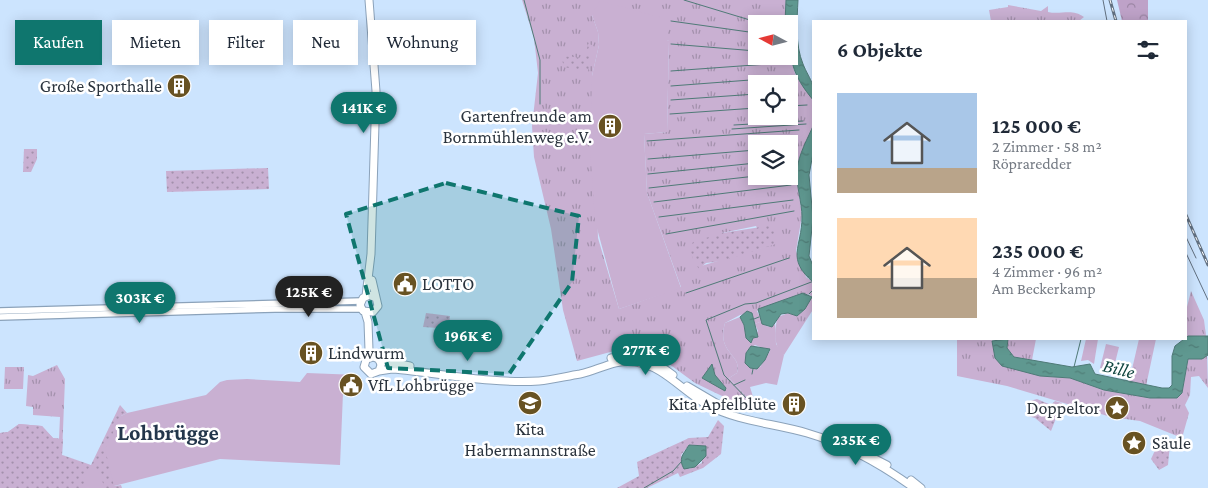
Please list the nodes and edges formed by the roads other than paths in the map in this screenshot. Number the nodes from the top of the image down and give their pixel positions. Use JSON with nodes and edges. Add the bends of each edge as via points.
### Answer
{"nodes":[{"id":1,"x":369,"y":0,"type":"edge"},
{"id":2,"x":370,"y":267,"type":"junction"},
{"id":3,"x":376,"y":298,"type":"junction"},
{"id":4,"x":363,"y":304,"type":"junction"},
{"id":5,"x":0,"y":311,"type":"edge"},
{"id":6,"x":375,"y":311,"type":"junction"},
{"id":7,"x":0,"y":317,"type":"edge"},
{"id":8,"x":367,"y":359,"type":"junction"},
{"id":9,"x":378,"y":359,"type":"junction"},
{"id":10,"x":379,"y":371,"type":"junction"},
{"id":11,"x":530,"y":381,"type":"junction"},
{"id":12,"x":733,"y":414,"type":"junction"},
{"id":13,"x":914,"y":488,"type":"edge"},
{"id":14,"x":921,"y":488,"type":"edge"}],
"edges":[{"from":1,"to":2,"type":"main road","via":[[376,78]]},
{"from":2,"to":3,"type":"main road"},
{"from":2,"to":4,"type":"main road"},
{"from":3,"to":4,"type":"main road"},
{"from":3,"to":6,"type":"main road","via":[[378,305]]},
{"from":4,"to":5,"type":"street"},
{"from":4,"to":6,"type":"main road"},
{"from":4,"to":7,"type":"street"},
{"from":4,"to":8,"type":"main road","via":[[369,340]]},
{"from":6,"to":9,"type":"main road","via":[[373,338]]},
{"from":8,"to":9,"type":"main road"},
{"from":8,"to":10,"type":"main road","via":[[364,365],[367,372]]},
{"from":9,"to":10,"type":"main road"},
{"from":9,"to":11,"type":"main road","via":[[403,366]]},
{"from":10,"to":11,"type":"main road","via":[[392,369]]},
{"from":11,"to":12,"type":"main road","via":[[618,362],[641,363],[702,401]]},
{"from":12,"to":13,"type":"main road","via":[[757,424],[805,432],[828,440],[882,467]]},
{"from":12,"to":14,"type":"main road","via":[[828,435],[867,453]]}]}
